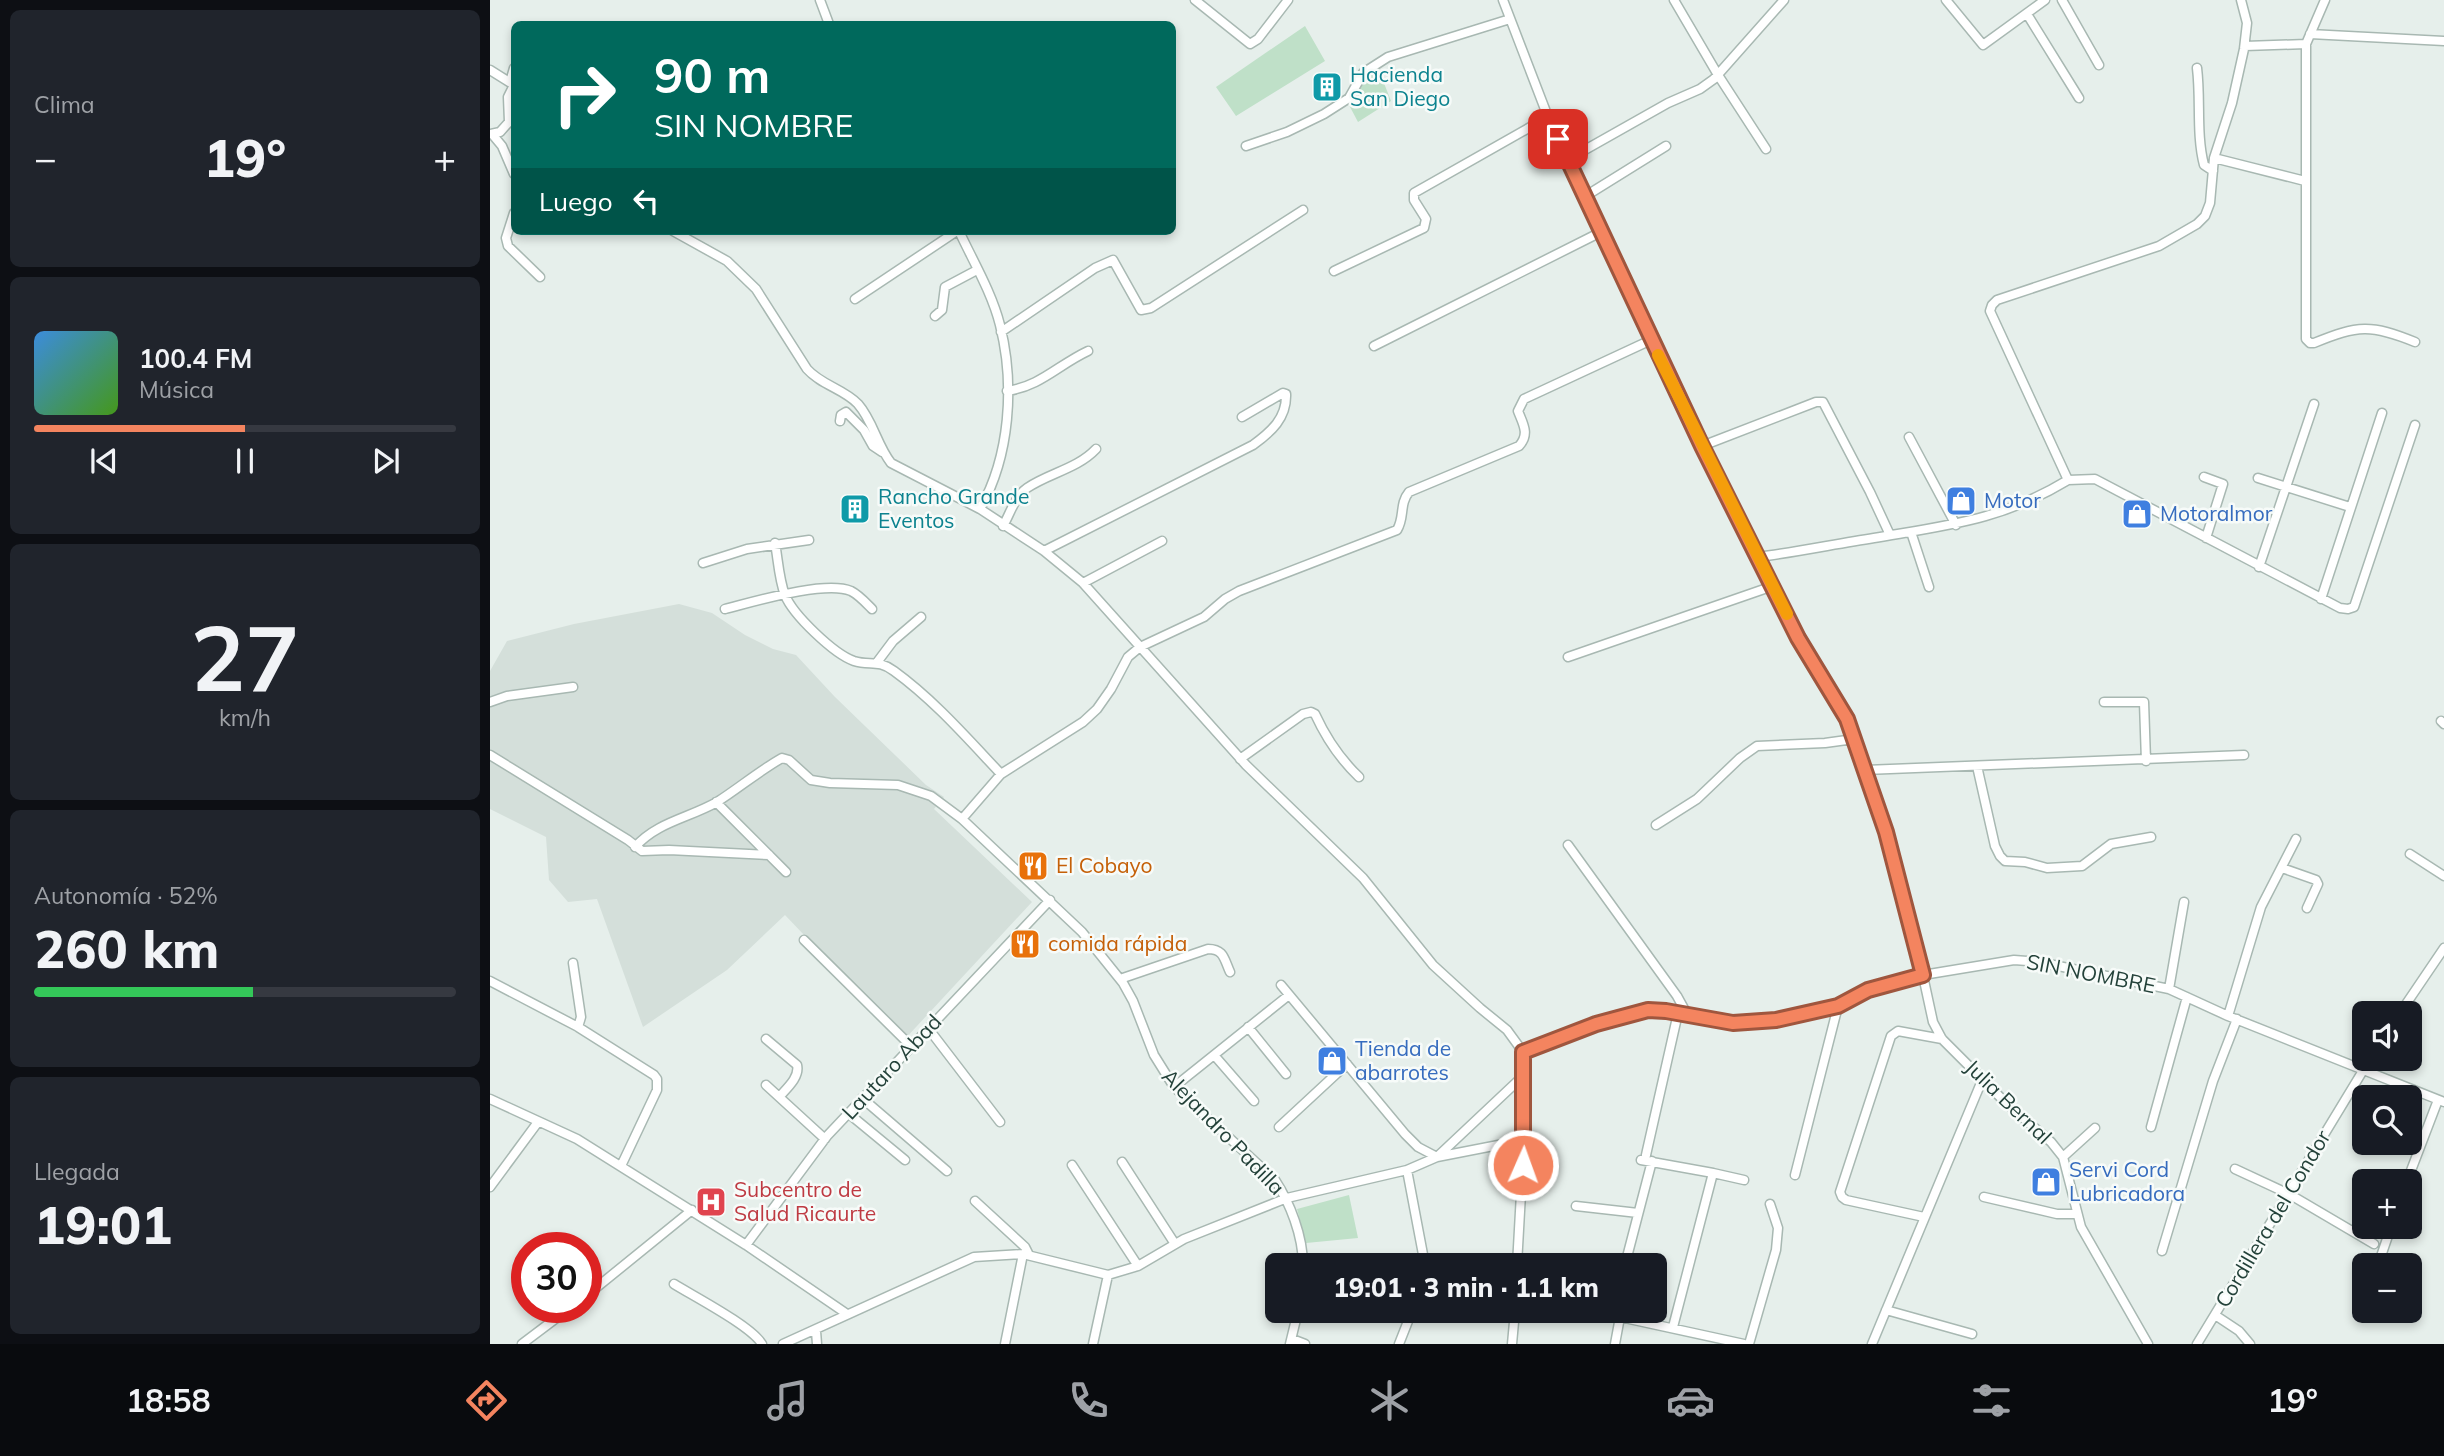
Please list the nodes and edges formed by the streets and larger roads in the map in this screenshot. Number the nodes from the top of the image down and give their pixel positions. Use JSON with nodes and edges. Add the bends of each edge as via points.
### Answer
{"nodes":[{"id":1,"x":1195,"y":0,"type":"edge"},
{"id":2,"x":1288,"y":0,"type":"edge"},
{"id":3,"x":1503,"y":0,"type":"edge"},
{"id":4,"x":1674,"y":0,"type":"edge"},
{"id":5,"x":1784,"y":0,"type":"edge"},
{"id":6,"x":1946,"y":0,"type":"edge"},
{"id":7,"x":2045,"y":0,"type":"edge"},
{"id":8,"x":2062,"y":0,"type":"edge"},
{"id":9,"x":2241,"y":0,"type":"edge"},
{"id":10,"x":2325,"y":0,"type":"edge"},
{"id":11,"x":821,"y":1,"type":"edge"},
{"id":12,"x":2027,"y":15,"type":"junction"},
{"id":13,"x":1510,"y":19,"type":"junction"},
{"id":14,"x":827,"y":21,"type":"edge"},
{"id":15,"x":2310,"y":34,"type":"junction"},
{"id":16,"x":2444,"y":41,"type":"edge"},
{"id":17,"x":2306,"y":44,"type":"junction"},
{"id":18,"x":2245,"y":46,"type":"junction"},
{"id":19,"x":2099,"y":65,"type":"dead end"},
{"id":20,"x":2197,"y":68,"type":"dead end"},
{"id":21,"x":490,"y":70,"type":"edge"},
{"id":22,"x":1718,"y":75,"type":"junction"},
{"id":23,"x":511,"y":83,"type":"edge"},
{"id":24,"x":511,"y":89,"type":"edge"},
{"id":25,"x":2079,"y":98,"type":"dead end"},
{"id":26,"x":1548,"y":117,"type":"junction"},
{"id":27,"x":491,"y":134,"type":"edge"},
{"id":28,"x":1246,"y":146,"type":"dead end"},
{"id":29,"x":1666,"y":146,"type":"dead end"},
{"id":30,"x":1766,"y":149,"type":"dead end"},
{"id":31,"x":2214,"y":158,"type":"junction"},
{"id":32,"x":1567,"y":160,"type":"junction"},
{"id":33,"x":511,"y":167,"type":"edge"},
{"id":34,"x":2213,"y":171,"type":"junction"},
{"id":35,"x":2305,"y":181,"type":"junction"},
{"id":36,"x":1584,"y":197,"type":"junction"},
{"id":37,"x":1303,"y":210,"type":"dead end"},
{"id":38,"x":511,"y":222,"type":"edge"},
{"id":39,"x":1601,"y":232,"type":"junction"},
{"id":40,"x":680,"y":235,"type":"edge"},
{"id":41,"x":952,"y":235,"type":"edge"},
{"id":42,"x":960,"y":235,"type":"edge"},
{"id":43,"x":976,"y":270,"type":"junction"},
{"id":44,"x":1334,"y":271,"type":"dead end"},
{"id":45,"x":540,"y":277,"type":"dead end"},
{"id":46,"x":855,"y":299,"type":"dead end"},
{"id":47,"x":935,"y":316,"type":"dead end"},
{"id":48,"x":1001,"y":332,"type":"junction"},
{"id":49,"x":1651,"y":340,"type":"junction"},
{"id":50,"x":2415,"y":342,"type":"dead end"},
{"id":51,"x":1374,"y":346,"type":"dead end"},
{"id":52,"x":1088,"y":351,"type":"dead end"},
{"id":53,"x":1007,"y":391,"type":"junction"},
{"id":54,"x":2314,"y":404,"type":"dead end"},
{"id":55,"x":2382,"y":413,"type":"dead end"},
{"id":56,"x":1242,"y":417,"type":"dead end"},
{"id":57,"x":839,"y":421,"type":"dead end"},
{"id":58,"x":2416,"y":425,"type":"dead end"},
{"id":59,"x":1909,"y":437,"type":"dead end"},
{"id":60,"x":1702,"y":446,"type":"junction"},
{"id":61,"x":1096,"y":449,"type":"dead end"},
{"id":62,"x":882,"y":452,"type":"junction"},
{"id":63,"x":2204,"y":477,"type":"dead end"},
{"id":64,"x":2258,"y":478,"type":"dead end"},
{"id":65,"x":2068,"y":480,"type":"junction"},
{"id":66,"x":2286,"y":486,"type":"junction"},
{"id":67,"x":2350,"y":507,"type":"junction"},
{"id":68,"x":979,"y":509,"type":"junction"},
{"id":69,"x":1956,"y":525,"type":"junction"},
{"id":70,"x":1003,"y":526,"type":"junction"},
{"id":71,"x":1911,"y":532,"type":"junction"},
{"id":72,"x":1890,"y":535,"type":"junction"},
{"id":73,"x":2206,"y":538,"type":"junction"},
{"id":74,"x":808,"y":540,"type":"dead end"},
{"id":75,"x":1162,"y":541,"type":"dead end"},
{"id":76,"x":775,"y":543,"type":"junction"},
{"id":77,"x":1044,"y":551,"type":"junction"},
{"id":78,"x":1758,"y":557,"type":"junction"},
{"id":79,"x":703,"y":563,"type":"dead end"},
{"id":80,"x":2259,"y":567,"type":"junction"},
{"id":81,"x":1083,"y":583,"type":"junction"},
{"id":82,"x":1773,"y":586,"type":"junction"},
{"id":83,"x":1929,"y":587,"type":"dead end"},
{"id":84,"x":784,"y":594,"type":"junction"},
{"id":85,"x":2321,"y":599,"type":"junction"},
{"id":86,"x":725,"y":609,"type":"dead end"},
{"id":87,"x":872,"y":609,"type":"dead end"},
{"id":88,"x":921,"y":617,"type":"dead end"},
{"id":89,"x":1140,"y":647,"type":"junction"},
{"id":90,"x":1567,"y":657,"type":"dead end"},
{"id":91,"x":878,"y":662,"type":"junction"},
{"id":92,"x":573,"y":687,"type":"dead end"},
{"id":93,"x":490,"y":702,"type":"edge"},
{"id":94,"x":2104,"y":702,"type":"dead end"},
{"id":95,"x":1854,"y":739,"type":"junction"},
{"id":96,"x":490,"y":755,"type":"edge"},
{"id":97,"x":2244,"y":755,"type":"dead end"},
{"id":98,"x":1240,"y":759,"type":"junction"},
{"id":99,"x":2146,"y":761,"type":"junction"},
{"id":100,"x":1977,"y":766,"type":"junction"},
{"id":101,"x":1866,"y":770,"type":"junction"},
{"id":102,"x":1001,"y":774,"type":"junction"},
{"id":103,"x":1359,"y":776,"type":"dead end"},
{"id":104,"x":716,"y":802,"type":"junction"},
{"id":105,"x":962,"y":819,"type":"junction"},
{"id":106,"x":1656,"y":825,"type":"dead end"},
{"id":107,"x":2151,"y":837,"type":"dead end"},
{"id":108,"x":2296,"y":839,"type":"dead end"},
{"id":109,"x":1568,"y":845,"type":"dead end"},
{"id":110,"x":635,"y":847,"type":"junction"},
{"id":111,"x":769,"y":855,"type":"junction"},
{"id":112,"x":2410,"y":855,"type":"dead end"},
{"id":113,"x":2282,"y":868,"type":"junction"},
{"id":114,"x":786,"y":872,"type":"dead end"},
{"id":115,"x":2444,"y":876,"type":"edge"},
{"id":116,"x":1050,"y":900,"type":"junction"},
{"id":117,"x":2184,"y":902,"type":"dead end"},
{"id":118,"x":2307,"y":908,"type":"dead end"},
{"id":119,"x":804,"y":940,"type":"dead end"},
{"id":120,"x":2444,"y":948,"type":"edge"},
{"id":121,"x":573,"y":963,"type":"dead end"},
{"id":122,"x":1230,"y":972,"type":"dead end"},
{"id":123,"x":1923,"y":975,"type":"junction"},
{"id":124,"x":1120,"y":979,"type":"junction"},
{"id":125,"x":490,"y":981,"type":"edge"},
{"id":126,"x":1282,"y":985,"type":"dead end"},
{"id":127,"x":2169,"y":989,"type":"junction"},
{"id":128,"x":1289,"y":995,"type":"junction"},
{"id":129,"x":2187,"y":997,"type":"junction"},
{"id":130,"x":2408,"y":1001,"type":"edge"},
{"id":131,"x":1838,"y":1006,"type":"junction"},
{"id":132,"x":1678,"y":1013,"type":"junction"},
{"id":133,"x":1688,"y":1016,"type":"junction"},
{"id":134,"x":2233,"y":1018,"type":"junction"},
{"id":135,"x":578,"y":1027,"type":"junction"},
{"id":136,"x":1248,"y":1027,"type":"junction"},
{"id":137,"x":928,"y":1028,"type":"junction"},
{"id":138,"x":766,"y":1039,"type":"dead end"},
{"id":139,"x":1942,"y":1039,"type":"junction"},
{"id":140,"x":911,"y":1046,"type":"junction"},
{"id":141,"x":1523,"y":1052,"type":"junction"},
{"id":142,"x":1214,"y":1055,"type":"junction"},
{"id":143,"x":1347,"y":1064,"type":"junction"},
{"id":144,"x":2352,"y":1065,"type":"edge"},
{"id":145,"x":2362,"y":1071,"type":"edge"},
{"id":146,"x":2368,"y":1071,"type":"edge"},
{"id":147,"x":1286,"y":1074,"type":"dead end"},
{"id":148,"x":1522,"y":1077,"type":"junction"},
{"id":149,"x":1983,"y":1078,"type":"junction"},
{"id":150,"x":766,"y":1085,"type":"dead end"},
{"id":151,"x":1174,"y":1087,"type":"junction"},
{"id":152,"x":779,"y":1097,"type":"junction"},
{"id":153,"x":862,"y":1098,"type":"junction"},
{"id":154,"x":490,"y":1099,"type":"edge"},
{"id":155,"x":1254,"y":1101,"type":"dead end"},
{"id":156,"x":2441,"y":1101,"type":"edge"},
{"id":157,"x":848,"y":1113,"type":"junction"},
{"id":158,"x":538,"y":1122,"type":"junction"},
{"id":159,"x":1000,"y":1122,"type":"dead end"},
{"id":160,"x":1279,"y":1127,"type":"dead end"},
{"id":161,"x":2151,"y":1127,"type":"dead end"},
{"id":162,"x":2095,"y":1128,"type":"dead end"},
{"id":163,"x":825,"y":1139,"type":"junction"},
{"id":164,"x":1524,"y":1140,"type":"junction"},
{"id":165,"x":1437,"y":1157,"type":"junction"},
{"id":166,"x":2063,"y":1157,"type":"junction"},
{"id":167,"x":1647,"y":1159,"type":"junction"},
{"id":168,"x":905,"y":1160,"type":"dead end"},
{"id":169,"x":1122,"y":1162,"type":"dead end"},
{"id":170,"x":1072,"y":1165,"type":"dead end"},
{"id":171,"x":621,"y":1166,"type":"junction"},
{"id":172,"x":2235,"y":1169,"type":"dead end"},
{"id":173,"x":2412,"y":1169,"type":"edge"},
{"id":174,"x":1408,"y":1170,"type":"junction"},
{"id":175,"x":947,"y":1171,"type":"dead end"},
{"id":176,"x":1713,"y":1173,"type":"junction"},
{"id":177,"x":1795,"y":1175,"type":"dead end"},
{"id":178,"x":1744,"y":1180,"type":"dead end"},
{"id":179,"x":490,"y":1187,"type":"edge"},
{"id":180,"x":2289,"y":1194,"type":"junction"},
{"id":181,"x":1984,"y":1197,"type":"dead end"},
{"id":182,"x":1287,"y":1198,"type":"junction"},
{"id":183,"x":975,"y":1201,"type":"dead end"},
{"id":184,"x":1770,"y":1204,"type":"dead end"},
{"id":185,"x":1576,"y":1206,"type":"dead end"},
{"id":186,"x":692,"y":1210,"type":"junction"},
{"id":187,"x":1638,"y":1213,"type":"junction"},
{"id":188,"x":2077,"y":1214,"type":"junction"},
{"id":189,"x":1924,"y":1217,"type":"junction"},
{"id":190,"x":1175,"y":1244,"type":"junction"},
{"id":191,"x":2374,"y":1244,"type":"dead end"},
{"id":192,"x":746,"y":1245,"type":"junction"},
{"id":193,"x":2162,"y":1251,"type":"dead end"},
{"id":194,"x":1301,"y":1253,"type":"edge"},
{"id":195,"x":1423,"y":1253,"type":"edge"},
{"id":196,"x":1518,"y":1253,"type":"edge"},
{"id":197,"x":1629,"y":1253,"type":"edge"},
{"id":198,"x":1026,"y":1255,"type":"junction"},
{"id":199,"x":1138,"y":1266,"type":"junction"},
{"id":200,"x":1108,"y":1275,"type":"junction"},
{"id":201,"x":602,"y":1283,"type":"edge"},
{"id":202,"x":674,"y":1284,"type":"dead end"},
{"id":203,"x":1886,"y":1310,"type":"junction"},
{"id":204,"x":848,"y":1314,"type":"junction"},
{"id":205,"x":2215,"y":1315,"type":"junction"},
{"id":206,"x":550,"y":1323,"type":"edge"},
{"id":207,"x":1295,"y":1323,"type":"edge"},
{"id":208,"x":1407,"y":1323,"type":"edge"},
{"id":209,"x":1514,"y":1323,"type":"edge"},
{"id":210,"x":1619,"y":1323,"type":"edge"},
{"id":211,"x":1652,"y":1323,"type":"edge"},
{"id":212,"x":1673,"y":1327,"type":"junction"},
{"id":213,"x":816,"y":1331,"type":"junction"},
{"id":214,"x":1972,"y":1334,"type":"dead end"},
{"id":215,"x":1291,"y":1341,"type":"edge"},
{"id":216,"x":2146,"y":1343,"type":"edge"},
{"id":217,"x":522,"y":1344,"type":"edge"},
{"id":218,"x":762,"y":1344,"type":"edge"},
{"id":219,"x":783,"y":1344,"type":"edge"},
{"id":220,"x":817,"y":1344,"type":"edge"},
{"id":221,"x":1005,"y":1344,"type":"edge"},
{"id":222,"x":1093,"y":1344,"type":"edge"},
{"id":223,"x":1305,"y":1344,"type":"edge"},
{"id":224,"x":1399,"y":1344,"type":"edge"},
{"id":225,"x":1512,"y":1344,"type":"edge"},
{"id":226,"x":1615,"y":1344,"type":"edge"},
{"id":227,"x":1746,"y":1344,"type":"edge"},
{"id":228,"x":1872,"y":1344,"type":"edge"},
{"id":229,"x":2197,"y":1344,"type":"edge"},
{"id":230,"x":2250,"y":1344,"type":"edge"}],
"edges":[{"from":1,"to":2,"type":"street","via":[[1250,44]]},
{"from":3,"to":13,"type":"street","name":"Julia Bernal"},
{"from":4,"to":22,"type":"street"},
{"from":5,"to":22,"type":"street"},
{"from":6,"to":12,"type":"street","via":[[1983,45]]},
{"from":7,"to":12,"type":"street"},
{"from":8,"to":19,"type":"street"},
{"from":9,"to":18,"type":"street","via":[[2247,23]]},
{"from":10,"to":15,"type":"street"},
{"from":11,"to":14,"type":"street"},
{"from":12,"to":25,"type":"street"},
{"from":13,"to":26,"type":"street","name":"Julia Bernal"},
{"from":13,"to":28,"type":"street","via":[[1388,57],[1363,74],[1349,98],[1324,114]]},
{"from":15,"to":16,"type":"street"},
{"from":15,"to":17,"type":"street"},
{"from":17,"to":18,"type":"street"},
{"from":17,"to":35,"type":"street"},
{"from":18,"to":31,"type":"street"},
{"from":20,"to":34,"type":"street","via":[[2200,144],[2204,165]]},
{"from":21,"to":23,"type":"street"},
{"from":22,"to":30,"type":"street"},
{"from":22,"to":32,"type":"street"},
{"from":24,"to":27,"type":"street","via":[[509,122]]},
{"from":26,"to":32,"type":"street","name":"Julia Bernal"},
{"from":26,"to":44,"type":"street","via":[[1414,193],[1426,219],[1424,228]]},
{"from":27,"to":33,"type":"street"},
{"from":29,"to":36,"type":"street"},
{"from":31,"to":34,"type":"street"},
{"from":31,"to":35,"type":"street"},
{"from":32,"to":36,"type":"street","name":"Julia Bernal"},
{"from":34,"to":65,"type":"street","via":[[2210,203],[2197,224],[2159,246],[1992,304],[1990,311]]},
{"from":35,"to":50,"type":"street","via":[[2306,339],[2314,343],[2351,329],[2372,328]]},
{"from":36,"to":39,"type":"street","name":"Julia Bernal"},
{"from":37,"to":48,"type":"street","via":[[1151,309],[1141,310],[1114,260]]},
{"from":38,"to":45,"type":"street","via":[[508,246]]},
{"from":39,"to":49,"type":"street","name":"Julia Bernal"},
{"from":39,"to":51,"type":"street"},
{"from":40,"to":62,"type":"street","via":[[727,261],[756,289],[807,369],[860,407]]},
{"from":41,"to":46,"type":"street"},
{"from":42,"to":43,"type":"street"},
{"from":43,"to":47,"type":"street","via":[[945,287],[942,310]]},
{"from":43,"to":48,"type":"street"},
{"from":48,"to":53,"type":"street"},
{"from":49,"to":60,"type":"street","name":"Julia Bernal"},
{"from":49,"to":89,"type":"street","via":[[1524,399],[1518,411],[1525,440],[1409,492],[1403,499],[1402,523],[1397,530],[1239,591],[1204,617]]},
{"from":52,"to":53,"type":"street","via":[[1051,376]]},
{"from":53,"to":68,"type":"street","via":[[1006,432],[992,485]]},
{"from":54,"to":66,"type":"street"},
{"from":55,"to":67,"type":"street"},
{"from":56,"to":77,"type":"street","via":[[1286,394],[1277,424],[1253,446]]},
{"from":57,"to":62,"type":"street","via":[[846,412]]},
{"from":58,"to":85,"type":"street","via":[[2354,607],[2340,608]]},
{"from":59,"to":69,"type":"street"},
{"from":60,"to":72,"type":"street","via":[[1823,402]]},
{"from":60,"to":78,"type":"street","name":"Julia Bernal"},
{"from":61,"to":70,"type":"street","via":[[1083,461],[1026,488]]},
{"from":62,"to":68,"type":"street","via":[[891,464]]},
{"from":63,"to":73,"type":"street","via":[[2223,484]]},
{"from":64,"to":66,"type":"street"},
{"from":65,"to":69,"type":"street","via":[[1999,514]]},
{"from":65,"to":73,"type":"street","via":[[2095,479]]},
{"from":66,"to":67,"type":"street"},
{"from":66,"to":80,"type":"street"},
{"from":67,"to":85,"type":"street"},
{"from":68,"to":70,"type":"street"},
{"from":69,"to":71,"type":"street"},
{"from":70,"to":77,"type":"street"},
{"from":71,"to":72,"type":"street"},
{"from":71,"to":83,"type":"street"},
{"from":72,"to":78,"type":"street"},
{"from":73,"to":80,"type":"street"},
{"from":74,"to":76,"type":"street"},
{"from":75,"to":81,"type":"street"},
{"from":76,"to":79,"type":"street"},
{"from":76,"to":84,"type":"street"},
{"from":77,"to":81,"type":"street"},
{"from":78,"to":82,"type":"street","name":"Julia Bernal"},
{"from":80,"to":85,"type":"street"},
{"from":81,"to":89,"type":"street"},
{"from":82,"to":90,"type":"street"},
{"from":82,"to":95,"type":"street","name":"Julia Bernal"},
{"from":84,"to":86,"type":"street"},
{"from":84,"to":87,"type":"street","via":[[844,589]]},
{"from":84,"to":91,"type":"street","via":[[833,648],[858,662]]},
{"from":88,"to":91,"type":"street","via":[[893,641]]},
{"from":89,"to":98,"type":"street"},
{"from":89,"to":102,"type":"street","via":[[1128,657],[1105,698],[1083,722]]},
{"from":91,"to":102,"type":"street","via":[[929,697]]},
{"from":92,"to":93,"type":"street"},
{"from":94,"to":99,"type":"street","via":[[2144,702]]},
{"from":95,"to":101,"type":"street","name":"Julia Bernal"},
{"from":95,"to":106,"type":"street","via":[[1757,746],[1697,799]]},
{"from":96,"to":110,"type":"street"},
{"from":97,"to":99,"type":"street"},
{"from":98,"to":103,"type":"street","via":[[1311,712],[1343,762]]},
{"from":98,"to":141,"type":"street","via":[[1363,878],[1433,965],[1507,1030]]},
{"from":99,"to":100,"type":"street"},
{"from":100,"to":101,"type":"street"},
{"from":100,"to":107,"type":"street","via":[[1995,846],[2005,861],[2047,868],[2082,866],[2111,844]]},
{"from":101,"to":123,"type":"street","name":"Julia Bernal"},
{"from":102,"to":105,"type":"street"},
{"from":104,"to":105,"type":"street","name":"Alejandro Padilla","via":[[782,758],[811,780],[898,785],[931,796]]},
{"from":104,"to":110,"type":"street","via":[[661,826]]},
{"from":104,"to":111,"type":"street"},
{"from":105,"to":116,"type":"street","name":"Alejandro Padilla"},
{"from":108,"to":113,"type":"street"},
{"from":109,"to":133,"type":"street"},
{"from":110,"to":111,"type":"street","via":[[647,852]]},
{"from":111,"to":114,"type":"street"},
{"from":112,"to":115,"type":"street"},
{"from":113,"to":118,"type":"street","via":[[2316,880],[2317,890]]},
{"from":113,"to":134,"type":"street","via":[[2255,922]]},
{"from":116,"to":124,"type":"street","name":"Alejandro Padilla"},
{"from":116,"to":137,"type":"street","name":"Lautaro Abad"},
{"from":117,"to":127,"type":"street"},
{"from":119,"to":140,"type":"street"},
{"from":120,"to":130,"type":"street"},
{"from":121,"to":135,"type":"street","via":[[581,1017]]},
{"from":122,"to":124,"type":"street","via":[[1222,953],[1208,949]]},
{"from":123,"to":127,"type":"street","name":"SIN NOMBRE","via":[[2014,960]]},
{"from":123,"to":131,"type":"street","name":"SIN NOMBRE","via":[[1868,990]]},
{"from":123,"to":139,"type":"street","name":"Julia Bernal","via":[[1933,1022]]},
{"from":124,"to":151,"type":"street","name":"Alejandro Padilla","via":[[1154,1055]]},
{"from":125,"to":135,"type":"street"},
{"from":126,"to":128,"type":"street"},
{"from":127,"to":129,"type":"street","name":"SIN NOMBRE"},
{"from":128,"to":136,"type":"street"},
{"from":128,"to":143,"type":"street"},
{"from":129,"to":134,"type":"street","name":"SIN NOMBRE"},
{"from":129,"to":161,"type":"street"},
{"from":131,"to":133,"type":"street","name":"SIN NOMBRE","via":[[1776,1020],[1733,1023]]},
{"from":131,"to":177,"type":"street"},
{"from":132,"to":133,"type":"street","name":"SIN NOMBRE"},
{"from":132,"to":141,"type":"street","name":"SIN NOMBRE","via":[[1648,1010],[1627,1015]]},
{"from":132,"to":167,"type":"street"},
{"from":134,"to":144,"type":"street","name":"SIN NOMBRE"},
{"from":134,"to":193,"type":"street"},
{"from":135,"to":171,"type":"street","via":[[657,1079],[657,1090]]},
{"from":136,"to":142,"type":"street"},
{"from":136,"to":147,"type":"street"},
{"from":137,"to":140,"type":"street","name":"Lautaro Abad"},
{"from":137,"to":159,"type":"street"},
{"from":138,"to":152,"type":"street","via":[[797,1065],[797,1075]]},
{"from":139,"to":149,"type":"street","name":"Julia Bernal"},
{"from":139,"to":189,"type":"street","via":[[1893,1032],[1840,1192],[1846,1200]]},
{"from":140,"to":153,"type":"street","name":"Lautaro Abad"},
{"from":141,"to":148,"type":"street"},
{"from":142,"to":151,"type":"street"},
{"from":142,"to":155,"type":"street"},
{"from":143,"to":160,"type":"street"},
{"from":143,"to":165,"type":"street","via":[[1405,1134]]},
{"from":145,"to":180,"type":"street","name":"Cordillera del Condor"},
{"from":146,"to":156,"type":"street","name":"SIN NOMBRE"},
{"from":148,"to":164,"type":"street"},
{"from":148,"to":165,"type":"street"},
{"from":149,"to":166,"type":"street","name":"Julia Bernal"},
{"from":149,"to":189,"type":"street"},
{"from":150,"to":152,"type":"street"},
{"from":151,"to":182,"type":"street","name":"Alejandro Padilla","via":[[1269,1173]]},
{"from":152,"to":163,"type":"street"},
{"from":153,"to":157,"type":"street","name":"Lautaro Abad"},
{"from":153,"to":175,"type":"street"},
{"from":154,"to":158,"type":"street"},
{"from":156,"to":173,"type":"street"},
{"from":157,"to":163,"type":"street","name":"Lautaro Abad"},
{"from":157,"to":168,"type":"street"},
{"from":158,"to":171,"type":"street"},
{"from":158,"to":179,"type":"street"},
{"from":162,"to":166,"type":"street"},
{"from":163,"to":192,"type":"street","name":"Lautaro Abad"},
{"from":164,"to":165,"type":"street"},
{"from":164,"to":196,"type":"street"},
{"from":165,"to":174,"type":"street"},
{"from":166,"to":188,"type":"street","name":"Julia Bernal"},
{"from":167,"to":176,"type":"street"},
{"from":167,"to":187,"type":"street"},
{"from":169,"to":190,"type":"street"},
{"from":170,"to":199,"type":"street"},
{"from":171,"to":186,"type":"street"},
{"from":172,"to":180,"type":"street"},
{"from":174,"to":182,"type":"street"},
{"from":174,"to":195,"type":"street"},
{"from":176,"to":178,"type":"street"},
{"from":176,"to":212,"type":"street"},
{"from":180,"to":191,"type":"street"},
{"from":180,"to":205,"type":"street","name":"Cordillera del Condor"},
{"from":181,"to":188,"type":"street","via":[[2057,1214]]},
{"from":182,"to":190,"type":"street"},
{"from":182,"to":194,"type":"street","name":"Alejandro Padilla"},
{"from":183,"to":198,"type":"street","via":[[1025,1247]]},
{"from":184,"to":227,"type":"street","via":[[1778,1228],[1776,1250]]},
{"from":185,"to":187,"type":"street"},
{"from":186,"to":192,"type":"street"},
{"from":186,"to":201,"type":"street"},
{"from":187,"to":197,"type":"street"},
{"from":188,"to":216,"type":"street","name":"Julia Bernal"},
{"from":189,"to":203,"type":"street"},
{"from":190,"to":199,"type":"street"},
{"from":192,"to":204,"type":"street"},
{"from":198,"to":200,"type":"street"},
{"from":198,"to":204,"type":"street","via":[[974,1257]]},
{"from":198,"to":221,"type":"street"},
{"from":199,"to":200,"type":"street"},
{"from":200,"to":222,"type":"street"},
{"from":202,"to":218,"type":"street","via":[[746,1328]]},
{"from":203,"to":214,"type":"street"},
{"from":203,"to":228,"type":"street"},
{"from":204,"to":213,"type":"street"},
{"from":205,"to":229,"type":"street","name":"Cordillera del Condor"},
{"from":205,"to":230,"type":"street"},
{"from":206,"to":217,"type":"street"},
{"from":207,"to":215,"type":"street"},
{"from":208,"to":224,"type":"street"},
{"from":209,"to":225,"type":"street"},
{"from":210,"to":226,"type":"street"},
{"from":211,"to":212,"type":"street"},
{"from":212,"to":227,"type":"street"},
{"from":213,"to":219,"type":"street"},
{"from":213,"to":220,"type":"street"},
{"from":215,"to":223,"type":"street"}]}
